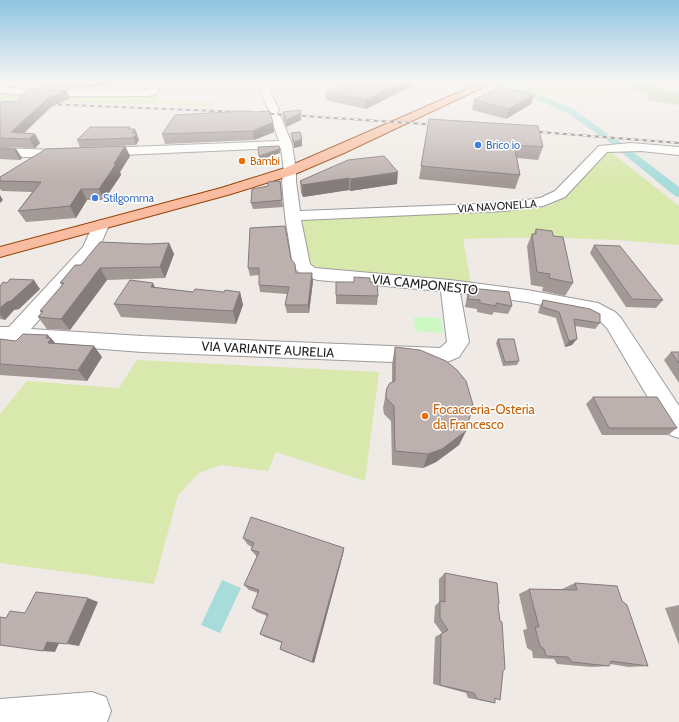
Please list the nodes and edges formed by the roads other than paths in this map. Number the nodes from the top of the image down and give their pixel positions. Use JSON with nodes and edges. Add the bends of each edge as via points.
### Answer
{"nodes":[{"id":1,"x":275,"y":115,"type":"edge"},
{"id":2,"x":418,"y":115,"type":"edge"},
{"id":3,"x":286,"y":144,"type":"junction"},
{"id":4,"x":679,"y":151,"type":"edge"},
{"id":5,"x":0,"y":152,"type":"edge"},
{"id":6,"x":290,"y":170,"type":"junction"},
{"id":7,"x":292,"y":216,"type":"junction"},
{"id":8,"x":101,"y":225,"type":"junction"},
{"id":9,"x":0,"y":252,"type":"edge"},
{"id":10,"x":450,"y":286,"type":"junction"},
{"id":11,"x":7,"y":334,"type":"edge"},
{"id":12,"x":679,"y":427,"type":"edge"},
{"id":13,"x":92,"y":711,"type":"dead end"},
{"id":14,"x":0,"y":718,"type":"edge"}],
"edges":[{"from":1,"to":3,"type":"street","name":"VIA CAMPONESTO"},
{"from":2,"to":6,"type":"main road"},
{"from":3,"to":5,"type":"street","via":[[55,154]]},
{"from":3,"to":6,"type":"street","name":"VIA CAMPONESTO"},
{"from":4,"to":7,"type":"street","name":"VIA NAVONELLA","via":[[629,147],[603,149],[560,194],[543,202],[504,207]]},
{"from":6,"to":7,"type":"street","name":"VIA CAMPONESTO"},
{"from":6,"to":8,"type":"main road","via":[[226,192]]},
{"from":7,"to":10,"type":"street","name":"VIA CAMPONESTO","via":[[302,266],[309,272]]},
{"from":8,"to":9,"type":"main road"},
{"from":8,"to":11,"type":"street","name":"VIA VARIANTE AURELIA","via":[[91,249]]},
{"from":10,"to":11,"type":"street","name":"VIA VARIANTE AURELIA","via":[[458,342],[456,348],[442,356],[150,344]]},
{"from":10,"to":12,"type":"street","name":"VIA CAMPONESTO","via":[[527,296],[598,311],[614,323]]},
{"from":13,"to":14,"type":"street"}]}
